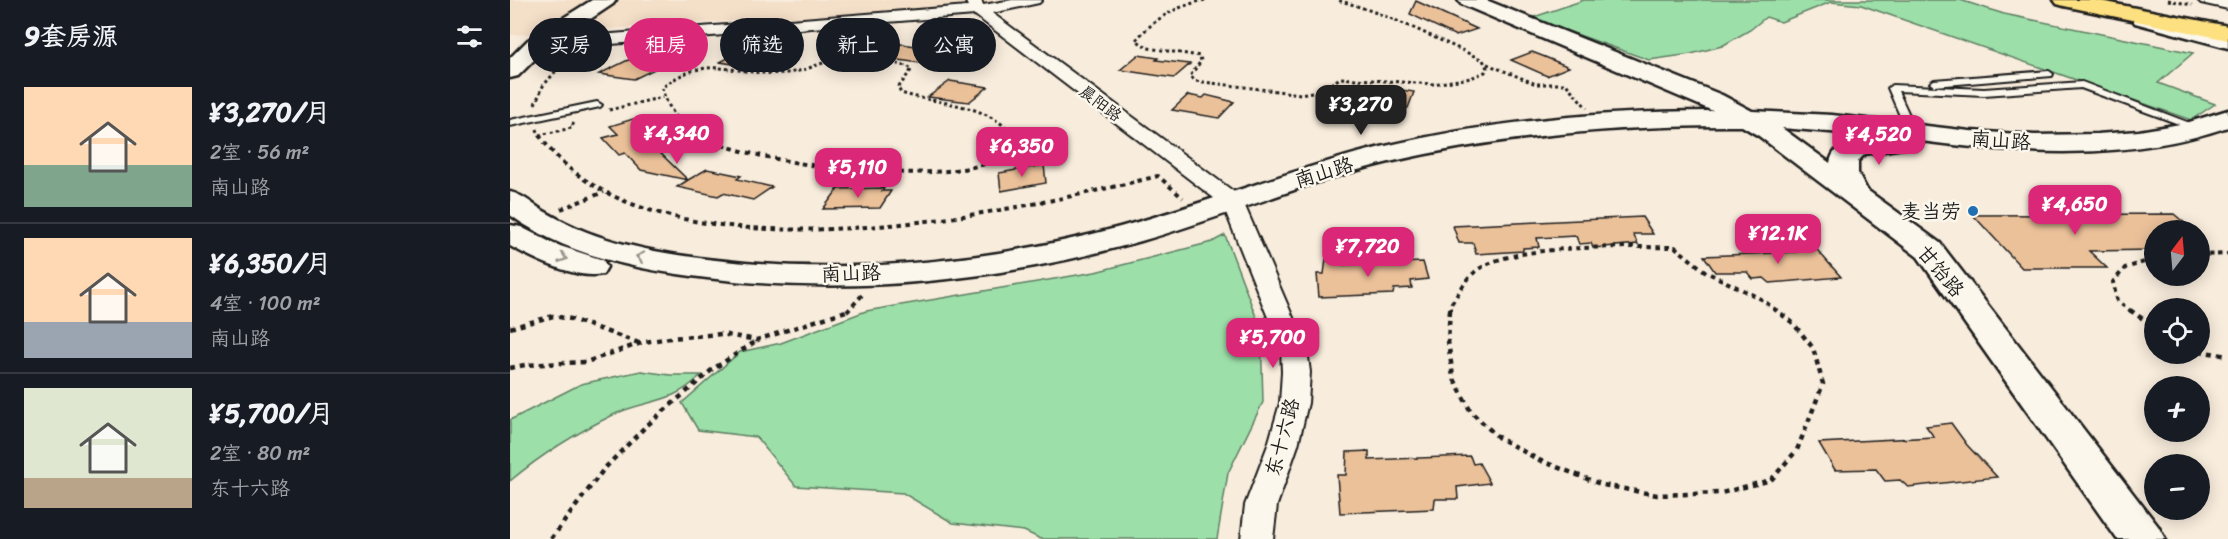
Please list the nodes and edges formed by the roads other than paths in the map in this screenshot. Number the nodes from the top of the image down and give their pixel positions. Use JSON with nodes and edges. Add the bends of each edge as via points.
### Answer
{"nodes":[{"id":1,"x":590,"y":0,"type":"edge"},
{"id":2,"x":606,"y":0,"type":"edge"},
{"id":3,"x":1034,"y":0,"type":"edge"},
{"id":4,"x":1468,"y":0,"type":"edge"},
{"id":5,"x":2064,"y":0,"type":"edge"},
{"id":6,"x":2206,"y":0,"type":"edge"},
{"id":7,"x":2228,"y":4,"type":"edge"},
{"id":8,"x":976,"y":5,"type":"edge"},
{"id":9,"x":2127,"y":6,"type":"edge"},
{"id":10,"x":2228,"y":18,"type":"edge"},
{"id":11,"x":2228,"y":33,"type":"edge"},
{"id":12,"x":2228,"y":41,"type":"edge"},
{"id":13,"x":515,"y":50,"type":"edge"},
{"id":14,"x":2049,"y":75,"type":"dead end"},
{"id":15,"x":1667,"y":81,"type":"junction"},
{"id":16,"x":1908,"y":88,"type":"junction"},
{"id":17,"x":597,"y":105,"type":"dead end"},
{"id":18,"x":2228,"y":118,"type":"edge"},
{"id":19,"x":1641,"y":120,"type":"junction"},
{"id":20,"x":510,"y":123,"type":"edge"},
{"id":21,"x":1760,"y":125,"type":"junction"},
{"id":22,"x":2198,"y":128,"type":"junction"},
{"id":23,"x":2228,"y":135,"type":"edge"},
{"id":24,"x":1910,"y":136,"type":"junction"},
{"id":25,"x":1855,"y":195,"type":"junction"},
{"id":26,"x":510,"y":201,"type":"edge"},
{"id":27,"x":1235,"y":209,"type":"junction"},
{"id":28,"x":544,"y":225,"type":"junction"},
{"id":29,"x":512,"y":236,"type":"edge"},
{"id":30,"x":1257,"y":539,"type":"edge"},
{"id":31,"x":2142,"y":539,"type":"edge"}],
"edges":[{"from":1,"to":13,"type":"main road"},
{"from":2,"to":13,"type":"main road"},
{"from":3,"to":8,"type":"street"},
{"from":4,"to":15,"type":"main road","name":"甘饴路"},
{"from":5,"to":9,"type":"main road"},
{"from":6,"to":7,"type":"street"},
{"from":8,"to":13,"type":"street"},
{"from":8,"to":27,"type":"street","name":"晨阳路"},
{"from":9,"to":10,"type":"main road"},
{"from":9,"to":11,"type":"main road"},
{"from":9,"to":12,"type":"main road","via":[[2191,33]]},
{"from":14,"to":16,"type":"lane"},
{"from":15,"to":19,"type":"main road","via":[[1674,105],[1665,116]]},
{"from":15,"to":21,"type":"main road","name":"甘饴路"},
{"from":16,"to":22,"type":"lane","via":[[1984,92],[2082,85]]},
{"from":16,"to":24,"type":"lane","via":[[1892,88]]},
{"from":17,"to":20,"type":"lane"},
{"from":18,"to":22,"type":"main road","name":"南山路"},
{"from":19,"to":21,"type":"main road","name":"南山路"},
{"from":19,"to":27,"type":"main road","name":"南山路","via":[[1451,140],[1317,172]]},
{"from":21,"to":24,"type":"main road","name":"南山路"},
{"from":21,"to":25,"type":"main road","name":"甘饴路"},
{"from":21,"to":27,"type":"main road","name":"南山路","via":[[1587,134],[1471,148]]},
{"from":22,"to":24,"type":"main road","name":"南山路","via":[[2093,143]]},
{"from":23,"to":24,"type":"main road","name":"南山路","via":[[2156,150],[2109,154],[2001,152]]},
{"from":24,"to":25,"type":"main road","via":[[1857,147],[1844,159],[1844,173]]},
{"from":25,"to":31,"type":"main road","name":"甘饴路","via":[[1929,250]]},
{"from":26,"to":28,"type":"main road","name":"南山路"},
{"from":27,"to":28,"type":"main road","name":"南山路","one_way":true,"via":[[1011,261],[851,274],[733,272],[662,262],[609,251]]},
{"from":29,"to":27,"type":"main road","name":"南山路","one_way":true,"via":[[584,265],[702,287],[766,291],[867,289],[1010,277],[1200,229]]},
{"from":27,"to":30,"type":"street","name":"东十六路","via":[[1294,350],[1296,372],[1294,403],[1261,505]]},
{"from":28,"to":29,"type":"street"}]}
